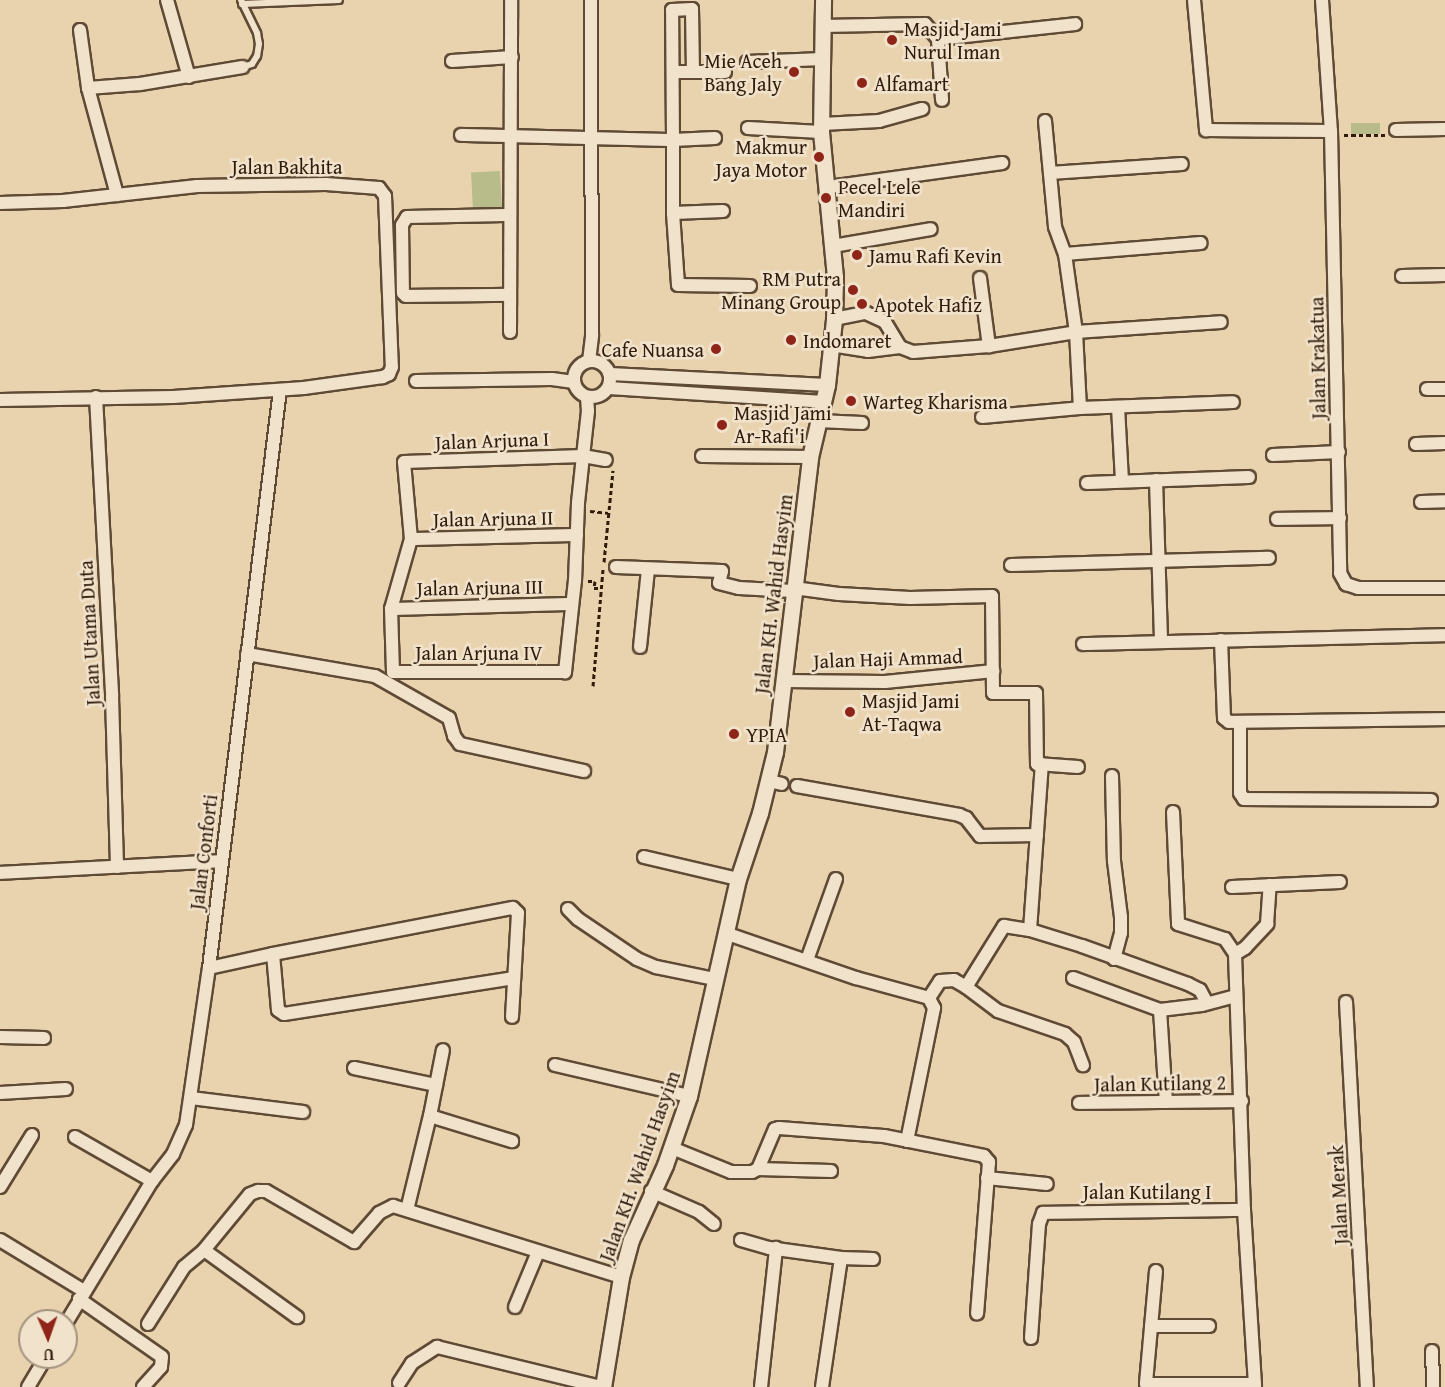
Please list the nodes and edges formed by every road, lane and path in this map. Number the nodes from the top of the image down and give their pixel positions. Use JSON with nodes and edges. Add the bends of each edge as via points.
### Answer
{"nodes":[{"id":1,"x":167,"y":0,"type":"edge"},
{"id":2,"x":339,"y":0,"type":"edge"},
{"id":3,"x":511,"y":0,"type":"edge"},
{"id":4,"x":591,"y":0,"type":"edge"},
{"id":5,"x":823,"y":0,"type":"edge"},
{"id":6,"x":1194,"y":0,"type":"edge"},
{"id":7,"x":1322,"y":0,"type":"edge"},
{"id":8,"x":242,"y":2,"type":"edge"},
{"id":9,"x":1075,"y":24,"type":"dead end"},
{"id":10,"x":823,"y":26,"type":"junction"},
{"id":11,"x":80,"y":30,"type":"dead end"},
{"id":12,"x":939,"y":39,"type":"junction"},
{"id":13,"x":512,"y":57,"type":"junction"},
{"id":14,"x":823,"y":59,"type":"junction"},
{"id":15,"x":452,"y":61,"type":"dead end"},
{"id":16,"x":747,"y":62,"type":"dead end"},
{"id":17,"x":243,"y":67,"type":"joint"},
{"id":18,"x":693,"y":71,"type":"junction"},
{"id":19,"x":674,"y":72,"type":"junction"},
{"id":20,"x":725,"y":72,"type":"dead end"},
{"id":21,"x":189,"y":77,"type":"junction"},
{"id":22,"x":88,"y":88,"type":"junction"},
{"id":23,"x":942,"y":100,"type":"dead end"},
{"id":24,"x":922,"y":109,"type":"dead end"},
{"id":25,"x":1045,"y":121,"type":"dead end"},
{"id":26,"x":748,"y":128,"type":"dead end"},
{"id":27,"x":821,"y":128,"type":"junction"},
{"id":28,"x":1445,"y":129,"type":"edge"},
{"id":29,"x":1396,"y":130,"type":"joint"},
{"id":30,"x":1331,"y":131,"type":"junction"},
{"id":31,"x":461,"y":135,"type":"dead end"},
{"id":32,"x":509,"y":137,"type":"junction"},
{"id":33,"x":715,"y":138,"type":"dead end"},
{"id":34,"x":591,"y":139,"type":"junction"},
{"id":35,"x":673,"y":140,"type":"junction"},
{"id":36,"x":1002,"y":163,"type":"dead end"},
{"id":37,"x":1182,"y":164,"type":"dead end"},
{"id":38,"x":1050,"y":173,"type":"junction"},
{"id":39,"x":829,"y":187,"type":"junction"},
{"id":40,"x":117,"y":195,"type":"junction"},
{"id":41,"x":0,"y":203,"type":"edge"},
{"id":42,"x":723,"y":211,"type":"dead end"},
{"id":43,"x":674,"y":213,"type":"junction"},
{"id":44,"x":509,"y":215,"type":"junction"},
{"id":45,"x":931,"y":229,"type":"dead end"},
{"id":46,"x":1201,"y":243,"type":"dead end"},
{"id":47,"x":833,"y":246,"type":"junction"},
{"id":48,"x":1065,"y":254,"type":"junction"},
{"id":49,"x":1445,"y":275,"type":"edge"},
{"id":50,"x":1402,"y":276,"type":"dead end"},
{"id":51,"x":980,"y":278,"type":"dead end"},
{"id":52,"x":750,"y":286,"type":"dead end"},
{"id":53,"x":509,"y":295,"type":"junction"},
{"id":54,"x":834,"y":319,"type":"junction"},
{"id":55,"x":1221,"y":322,"type":"dead end"},
{"id":56,"x":510,"y":332,"type":"dead end"},
{"id":57,"x":1076,"y":332,"type":"junction"},
{"id":58,"x":831,"y":345,"type":"junction"},
{"id":59,"x":989,"y":346,"type":"junction"},
{"id":60,"x":900,"y":347,"type":"junction"},
{"id":61,"x":593,"y":361,"type":"junction"},
{"id":62,"x":610,"y":374,"type":"junction"},
{"id":63,"x":705,"y":376,"type":"junction"},
{"id":64,"x":575,"y":378,"type":"junction"},
{"id":65,"x":416,"y":381,"type":"dead end"},
{"id":66,"x":827,"y":385,"type":"junction"},
{"id":67,"x":609,"y":388,"type":"junction"},
{"id":68,"x":1427,"y":389,"type":"dead end"},
{"id":69,"x":1445,"y":389,"type":"edge"},
{"id":70,"x":280,"y":390,"type":"junction"},
{"id":71,"x":705,"y":393,"type":"junction"},
{"id":72,"x":96,"y":397,"type":"junction"},
{"id":73,"x":591,"y":397,"type":"junction"},
{"id":74,"x":0,"y":400,"type":"edge"},
{"id":75,"x":824,"y":402,"type":"junction"},
{"id":76,"x":1233,"y":402,"type":"dead end"},
{"id":77,"x":1118,"y":406,"type":"junction"},
{"id":78,"x":1080,"y":408,"type":"junction"},
{"id":79,"x":982,"y":417,"type":"dead end"},
{"id":80,"x":819,"y":421,"type":"junction"},
{"id":81,"x":862,"y":423,"type":"dead end"},
{"id":82,"x":1445,"y":443,"type":"edge"},
{"id":83,"x":1416,"y":444,"type":"dead end"},
{"id":84,"x":1339,"y":452,"type":"junction"},
{"id":85,"x":1273,"y":455,"type":"dead end"},
{"id":86,"x":582,"y":456,"type":"junction"},
{"id":87,"x":702,"y":456,"type":"dead end"},
{"id":88,"x":810,"y":457,"type":"junction"},
{"id":89,"x":606,"y":460,"type":"dead end"},
{"id":90,"x":1249,"y":477,"type":"dead end"},
{"id":91,"x":1122,"y":480,"type":"junction"},
{"id":92,"x":1156,"y":480,"type":"junction"},
{"id":93,"x":1087,"y":483,"type":"dead end"},
{"id":94,"x":1445,"y":501,"type":"edge"},
{"id":95,"x":1421,"y":502,"type":"dead end"},
{"id":96,"x":584,"y":503,"type":"junction"},
{"id":97,"x":608,"y":513,"type":"dead end"},
{"id":98,"x":1340,"y":518,"type":"junction"},
{"id":99,"x":1277,"y":519,"type":"dead end"},
{"id":100,"x":577,"y":535,"type":"junction"},
{"id":101,"x":411,"y":539,"type":"junction"},
{"id":102,"x":1269,"y":558,"type":"dead end"},
{"id":103,"x":1159,"y":560,"type":"junction"},
{"id":104,"x":1011,"y":565,"type":"dead end"},
{"id":105,"x":616,"y":567,"type":"dead end"},
{"id":106,"x":648,"y":569,"type":"junction"},
{"id":107,"x":595,"y":581,"type":"dead end"},
{"id":108,"x":601,"y":588,"type":"dead end"},
{"id":109,"x":1445,"y":588,"type":"edge"},
{"id":110,"x":794,"y":589,"type":"junction"},
{"id":111,"x":570,"y":604,"type":"junction"},
{"id":112,"x":392,"y":609,"type":"junction"},
{"id":113,"x":1445,"y":635,"type":"edge"},
{"id":114,"x":1221,"y":640,"type":"junction"},
{"id":115,"x":1161,"y":641,"type":"junction"},
{"id":116,"x":1083,"y":644,"type":"dead end"},
{"id":117,"x":640,"y":647,"type":"dead end"},
{"id":118,"x":247,"y":654,"type":"junction"},
{"id":119,"x":993,"y":671,"type":"junction"},
{"id":120,"x":784,"y":681,"type":"junction"},
{"id":121,"x":1445,"y":719,"type":"edge"},
{"id":122,"x":1240,"y":722,"type":"junction"},
{"id":123,"x":1042,"y":764,"type":"junction"},
{"id":124,"x":1078,"y":767,"type":"dead end"},
{"id":125,"x":584,"y":771,"type":"dead end"},
{"id":126,"x":1112,"y":776,"type":"dead end"},
{"id":127,"x":797,"y":786,"type":"dead end"},
{"id":128,"x":1431,"y":800,"type":"dead end"},
{"id":129,"x":1173,"y":812,"type":"dead end"},
{"id":130,"x":1037,"y":835,"type":"junction"},
{"id":131,"x":644,"y":857,"type":"dead end"},
{"id":132,"x":222,"y":861,"type":"junction"},
{"id":133,"x":117,"y":867,"type":"junction"},
{"id":134,"x":0,"y":873,"type":"edge"},
{"id":135,"x":738,"y":879,"type":"junction"},
{"id":136,"x":836,"y":879,"type":"dead end"},
{"id":137,"x":1340,"y":882,"type":"dead end"},
{"id":138,"x":1270,"y":885,"type":"junction"},
{"id":139,"x":1232,"y":887,"type":"dead end"},
{"id":140,"x":568,"y":909,"type":"dead end"},
{"id":141,"x":1030,"y":930,"type":"junction"},
{"id":142,"x":725,"y":933,"type":"junction"},
{"id":143,"x":273,"y":954,"type":"junction"},
{"id":144,"x":1235,"y":954,"type":"junction"},
{"id":145,"x":1114,"y":959,"type":"junction"},
{"id":146,"x":807,"y":960,"type":"junction"},
{"id":147,"x":209,"y":968,"type":"junction"},
{"id":148,"x":514,"y":978,"type":"junction"},
{"id":149,"x":1073,"y":978,"type":"dead end"},
{"id":150,"x":714,"y":979,"type":"junction"},
{"id":151,"x":966,"y":987,"type":"junction"},
{"id":152,"x":1235,"y":996,"type":"junction"},
{"id":153,"x":929,"y":998,"type":"junction"},
{"id":154,"x":1346,"y":1002,"type":"dead end"},
{"id":155,"x":1207,"y":1004,"type":"junction"},
{"id":156,"x":1161,"y":1010,"type":"junction"},
{"id":157,"x":512,"y":1017,"type":"dead end"},
{"id":158,"x":0,"y":1037,"type":"edge"},
{"id":159,"x":44,"y":1038,"type":"dead end"},
{"id":160,"x":443,"y":1050,"type":"dead end"},
{"id":161,"x":555,"y":1065,"type":"dead end"},
{"id":162,"x":1083,"y":1065,"type":"dead end"},
{"id":163,"x":354,"y":1068,"type":"dead end"},
{"id":164,"x":436,"y":1085,"type":"junction"},
{"id":165,"x":66,"y":1089,"type":"dead end"},
{"id":166,"x":0,"y":1093,"type":"edge"},
{"id":167,"x":689,"y":1096,"type":"junction"},
{"id":168,"x":191,"y":1098,"type":"junction"},
{"id":169,"x":1242,"y":1101,"type":"junction"},
{"id":170,"x":1166,"y":1102,"type":"junction"},
{"id":171,"x":1079,"y":1103,"type":"dead end"},
{"id":172,"x":303,"y":1112,"type":"dead end"},
{"id":173,"x":430,"y":1116,"type":"junction"},
{"id":174,"x":32,"y":1135,"type":"dead end"},
{"id":175,"x":75,"y":1137,"type":"dead end"},
{"id":176,"x":512,"y":1141,"type":"dead end"},
{"id":177,"x":907,"y":1141,"type":"junction"},
{"id":178,"x":672,"y":1148,"type":"junction"},
{"id":179,"x":758,"y":1169,"type":"junction"},
{"id":180,"x":831,"y":1171,"type":"dead end"},
{"id":181,"x":987,"y":1178,"type":"junction"},
{"id":182,"x":152,"y":1181,"type":"junction"},
{"id":183,"x":1047,"y":1184,"type":"dead end"},
{"id":184,"x":0,"y":1187,"type":"edge"},
{"id":185,"x":651,"y":1191,"type":"junction"},
{"id":186,"x":407,"y":1210,"type":"junction"},
{"id":187,"x":1244,"y":1210,"type":"junction"},
{"id":188,"x":714,"y":1224,"type":"dead end"},
{"id":189,"x":0,"y":1240,"type":"edge"},
{"id":190,"x":741,"y":1240,"type":"dead end"},
{"id":191,"x":776,"y":1248,"type":"junction"},
{"id":192,"x":204,"y":1250,"type":"junction"},
{"id":193,"x":538,"y":1252,"type":"junction"},
{"id":194,"x":841,"y":1258,"type":"junction"},
{"id":195,"x":873,"y":1258,"type":"dead end"},
{"id":196,"x":1156,"y":1271,"type":"dead end"},
{"id":197,"x":621,"y":1277,"type":"junction"},
{"id":198,"x":82,"y":1295,"type":"junction"},
{"id":199,"x":515,"y":1307,"type":"dead end"},
{"id":200,"x":74,"y":1309,"type":"edge"},
{"id":201,"x":977,"y":1314,"type":"dead end"},
{"id":202,"x":297,"y":1317,"type":"dead end"},
{"id":203,"x":148,"y":1324,"type":"dead end"},
{"id":204,"x":1151,"y":1326,"type":"junction"},
{"id":205,"x":1209,"y":1326,"type":"dead end"},
{"id":206,"x":1030,"y":1338,"type":"dead end"},
{"id":207,"x":1432,"y":1351,"type":"dead end"},
{"id":208,"x":40,"y":1369,"type":"edge"},
{"id":209,"x":399,"y":1383,"type":"dead end"},
{"id":210,"x":1255,"y":1385,"type":"edge"},
{"id":211,"x":31,"y":1386,"type":"edge"},
{"id":212,"x":143,"y":1387,"type":"edge"},
{"id":213,"x":602,"y":1387,"type":"edge"},
{"id":214,"x":761,"y":1387,"type":"edge"},
{"id":215,"x":822,"y":1387,"type":"edge"},
{"id":216,"x":1367,"y":1387,"type":"edge"},
{"id":217,"x":1433,"y":1387,"type":"edge"}],
"edges":[{"from":1,"to":21,"type":"street"},
{"from":2,"to":8,"type":"lane"},
{"from":3,"to":13,"type":"street"},
{"from":4,"to":34,"type":"street"},
{"from":5,"to":10,"type":"street","name":"Jalan KH. Wahid Hasyim"},
{"from":6,"to":30,"type":"street","via":[[1206,130]]},
{"from":7,"to":30,"type":"street","name":"Jalan Krakatua"},
{"from":8,"to":17,"type":"lane","via":[[259,44],[252,64]]},
{"from":9,"to":12,"type":"street"},
{"from":10,"to":12,"type":"street","via":[[925,24]]},
{"from":10,"to":14,"type":"street","name":"Jalan KH. Wahid Hasyim"},
{"from":11,"to":22,"type":"street"},
{"from":12,"to":23,"type":"street"},
{"from":13,"to":15,"type":"street"},
{"from":13,"to":32,"type":"street"},
{"from":14,"to":16,"type":"street"},
{"from":14,"to":27,"type":"street","name":"Jalan KH. Wahid Hasyim"},
{"from":17,"to":21,"type":"street"},
{"from":18,"to":19,"type":"street"},
{"from":18,"to":19,"type":"street","via":[[692,9],[672,10]]},
{"from":18,"to":20,"type":"street"},
{"from":19,"to":35,"type":"street"},
{"from":21,"to":22,"type":"street"},
{"from":22,"to":40,"type":"street"},
{"from":24,"to":27,"type":"street","via":[[879,121]]},
{"from":25,"to":38,"type":"street"},
{"from":26,"to":27,"type":"street"},
{"from":27,"to":39,"type":"street","name":"Jalan KH. Wahid Hasyim"},
{"from":28,"to":29,"type":"street"},
{"from":29,"to":30,"type":"path","via":[[1393,135],[1342,135]]},
{"from":30,"to":84,"type":"street","name":"Jalan Krakatua"},
{"from":31,"to":32,"type":"street"},
{"from":32,"to":34,"type":"street"},
{"from":32,"to":44,"type":"street"},
{"from":33,"to":35,"type":"street"},
{"from":34,"to":35,"type":"street"},
{"from":34,"to":61,"type":"street"},
{"from":35,"to":43,"type":"street"},
{"from":36,"to":39,"type":"street"},
{"from":37,"to":38,"type":"street"},
{"from":38,"to":48,"type":"street","via":[[1055,227]]},
{"from":39,"to":47,"type":"street","name":"Jalan KH. Wahid Hasyim"},
{"from":40,"to":41,"type":"street","name":"Jalan Bakhita"},
{"from":40,"to":70,"type":"street","name":"Jalan Bakhita","via":[[197,186],[326,184],[379,188],[385,196],[392,367],[389,374]]},
{"from":42,"to":43,"type":"street"},
{"from":43,"to":52,"type":"street","via":[[678,285]]},
{"from":44,"to":53,"type":"street"},
{"from":44,"to":53,"type":"street","via":[[407,217],[402,225],[406,296]]},
{"from":45,"to":47,"type":"street"},
{"from":46,"to":48,"type":"street"},
{"from":47,"to":54,"type":"street","name":"Jalan KH. Wahid Hasyim"},
{"from":48,"to":57,"type":"street"},
{"from":49,"to":50,"type":"street"},
{"from":51,"to":59,"type":"street"},
{"from":53,"to":56,"type":"street"},
{"from":54,"to":58,"type":"street","name":"Jalan KH. Wahid Hasyim"},
{"from":54,"to":60,"type":"street","via":[[867,313],[885,322]]},
{"from":55,"to":57,"type":"street"},
{"from":57,"to":59,"type":"street"},
{"from":57,"to":78,"type":"street"},
{"from":58,"to":60,"type":"street","via":[[868,351]]},
{"from":58,"to":66,"type":"street","name":"Jalan KH. Wahid Hasyim"},
{"from":59,"to":60,"type":"street","via":[[913,352]]},
{"from":61,"to":62,"type":"street","via":[[607,367]]},
{"from":61,"to":64,"type":"street","via":[[580,365]]},
{"from":62,"to":63,"type":"street"},
{"from":62,"to":67,"type":"street"},
{"from":63,"to":66,"type":"street"},
{"from":63,"to":71,"type":"street"},
{"from":64,"to":65,"type":"street"},
{"from":64,"to":73,"type":"street","via":[[578,391]]},
{"from":66,"to":75,"type":"street","name":"Jalan KH. Wahid Hasyim"},
{"from":67,"to":71,"type":"street"},
{"from":67,"to":73,"type":"street"},
{"from":68,"to":69,"type":"street"},
{"from":70,"to":72,"type":"street"},
{"from":70,"to":118,"type":"street","name":"Jalan Conforti"},
{"from":71,"to":75,"type":"street"},
{"from":72,"to":74,"type":"street"},
{"from":72,"to":133,"type":"street","name":"Jalan Utama Duta"},
{"from":73,"to":86,"type":"street"},
{"from":75,"to":80,"type":"street","name":"Jalan KH. Wahid Hasyim"},
{"from":76,"to":77,"type":"street"},
{"from":77,"to":78,"type":"street"},
{"from":77,"to":91,"type":"street"},
{"from":78,"to":79,"type":"street"},
{"from":80,"to":81,"type":"street"},
{"from":80,"to":88,"type":"street","name":"Jalan KH. Wahid Hasyim"},
{"from":82,"to":83,"type":"street"},
{"from":84,"to":85,"type":"street"},
{"from":84,"to":98,"type":"street","name":"Jalan Krakatua"},
{"from":86,"to":89,"type":"street","name":"Jalan Arjuna I"},
{"from":86,"to":96,"type":"street"},
{"from":86,"to":101,"type":"street","name":"Jalan Arjuna I","via":[[404,462]]},
{"from":87,"to":88,"type":"street"},
{"from":88,"to":110,"type":"street","name":"Jalan KH. Wahid Hasyim"},
{"from":90,"to":92,"type":"street"},
{"from":91,"to":92,"type":"street"},
{"from":91,"to":93,"type":"street"},
{"from":92,"to":103,"type":"street"},
{"from":94,"to":95,"type":"street"},
{"from":96,"to":97,"type":"path","via":[[590,511]]},
{"from":96,"to":100,"type":"street"},
{"from":98,"to":99,"type":"street"},
{"from":98,"to":109,"type":"street","name":"Jalan Krakatua","via":[[1340,573],[1346,584],[1358,588]]},
{"from":100,"to":101,"type":"street","name":"Jalan Arjuna II"},
{"from":100,"to":111,"type":"street"},
{"from":101,"to":112,"type":"street"},
{"from":102,"to":103,"type":"street"},
{"from":103,"to":104,"type":"street"},
{"from":103,"to":115,"type":"street"},
{"from":105,"to":106,"type":"street"},
{"from":106,"to":110,"type":"street","via":[[722,571],[719,583],[739,588]]},
{"from":106,"to":117,"type":"street"},
{"from":107,"to":108,"type":"path","via":[[594,588]]},
{"from":110,"to":119,"type":"street","via":[[910,598],[992,596]]},
{"from":110,"to":120,"type":"street","name":"Jalan KH. Wahid Hasyim"},
{"from":111,"to":112,"type":"street","name":"Jalan Arjuna III"},
{"from":111,"to":112,"type":"street","name":"Jalan Arjuna IV","via":[[565,672],[393,672]]},
{"from":113,"to":114,"type":"street"},
{"from":114,"to":115,"type":"street"},
{"from":114,"to":122,"type":"street","via":[[1224,718]]},
{"from":115,"to":116,"type":"street"},
{"from":118,"to":125,"type":"street","via":[[375,676],[448,718],[460,744]]},
{"from":118,"to":132,"type":"street","name":"Jalan Conforti"},
{"from":119,"to":120,"type":"street","name":"Jalan Haji Ammad","via":[[885,682]]},
{"from":119,"to":123,"type":"street","via":[[993,693],[1036,693],[1037,764]]},
{"from":120,"to":135,"type":"street","name":"Jalan KH. Wahid Hasyim","via":[[776,783]]},
{"from":121,"to":122,"type":"street"},
{"from":122,"to":128,"type":"street","via":[[1240,793],[1244,799]]},
{"from":123,"to":124,"type":"street"},
{"from":123,"to":130,"type":"street"},
{"from":126,"to":145,"type":"street","via":[[1114,861],[1121,917]]},
{"from":127,"to":130,"type":"street","via":[[959,815],[980,836]]},
{"from":129,"to":144,"type":"street","via":[[1178,924],[1225,939]]},
{"from":130,"to":141,"type":"street"},
{"from":131,"to":135,"type":"street"},
{"from":132,"to":133,"type":"street"},
{"from":132,"to":147,"type":"street","name":"Jalan Conforti"},
{"from":133,"to":134,"type":"street"},
{"from":135,"to":142,"type":"street","name":"Jalan KH. Wahid Hasyim"},
{"from":136,"to":146,"type":"street"},
{"from":137,"to":138,"type":"street"},
{"from":138,"to":139,"type":"street"},
{"from":138,"to":144,"type":"street","via":[[1267,924]]},
{"from":140,"to":150,"type":"street","via":[[637,959]]},
{"from":141,"to":145,"type":"street"},
{"from":141,"to":151,"type":"street","via":[[1004,926]]},
{"from":142,"to":146,"type":"street"},
{"from":142,"to":150,"type":"street","name":"Jalan KH. Wahid Hasyim"},
{"from":143,"to":147,"type":"street"},
{"from":143,"to":148,"type":"street","via":[[278,1010],[284,1014]]},
{"from":143,"to":148,"type":"street","via":[[513,908],[518,913]]},
{"from":144,"to":152,"type":"street"},
{"from":145,"to":155,"type":"street","via":[[1188,984],[1200,990]]},
{"from":146,"to":153,"type":"street"},
{"from":147,"to":168,"type":"street","name":"Jalan Conforti"},
{"from":148,"to":157,"type":"street"},
{"from":149,"to":156,"type":"street"},
{"from":150,"to":167,"type":"street","name":"Jalan KH. Wahid Hasyim"},
{"from":151,"to":153,"type":"street","via":[[954,980],[940,981]]},
{"from":151,"to":162,"type":"street","via":[[998,1011],[1065,1034],[1074,1042]]},
{"from":152,"to":155,"type":"street"},
{"from":152,"to":169,"type":"street"},
{"from":153,"to":177,"type":"street","via":[[934,1008]]},
{"from":154,"to":216,"type":"street","name":"Jalan Merak"},
{"from":155,"to":156,"type":"street"},
{"from":156,"to":170,"type":"street"},
{"from":158,"to":159,"type":"street"},
{"from":160,"to":164,"type":"street"},
{"from":161,"to":167,"type":"street"},
{"from":163,"to":164,"type":"street"},
{"from":164,"to":173,"type":"street"},
{"from":165,"to":166,"type":"street"},
{"from":167,"to":178,"type":"street","name":"Jalan KH. Wahid Hasyim"},
{"from":168,"to":172,"type":"street"},
{"from":168,"to":182,"type":"street","name":"Jalan Conforti","via":[[181,1140]]},
{"from":169,"to":170,"type":"street","name":"Jalan Kutilang 2"},
{"from":169,"to":187,"type":"street"},
{"from":170,"to":171,"type":"street","name":"Jalan Kutilang 2"},
{"from":173,"to":176,"type":"street"},
{"from":173,"to":186,"type":"street"},
{"from":174,"to":184,"type":"street"},
{"from":175,"to":182,"type":"street"},
{"from":177,"to":179,"type":"street","via":[[779,1128],[775,1129]]},
{"from":177,"to":181,"type":"street","via":[[984,1156],[989,1162]]},
{"from":178,"to":179,"type":"street","via":[[720,1169]]},
{"from":178,"to":185,"type":"street","name":"Jalan KH. Wahid Hasyim"},
{"from":179,"to":180,"type":"street"},
{"from":181,"to":183,"type":"street"},
{"from":181,"to":201,"type":"street"},
{"from":182,"to":198,"type":"street","name":"Jalan Conforti"},
{"from":185,"to":188,"type":"street","via":[[699,1212]]},
{"from":185,"to":197,"type":"street","name":"Jalan KH. Wahid Hasyim"},
{"from":186,"to":192,"type":"street","via":[[386,1208],[354,1242],[266,1191],[258,1191],[250,1194]]},
{"from":186,"to":193,"type":"street"},
{"from":187,"to":206,"type":"street","name":"Jalan Kutilang I","via":[[1049,1211],[1041,1215]]},
{"from":187,"to":210,"type":"street"},
{"from":189,"to":198,"type":"street"},
{"from":190,"to":191,"type":"street"},
{"from":191,"to":194,"type":"street"},
{"from":191,"to":214,"type":"street"},
{"from":192,"to":202,"type":"street"},
{"from":192,"to":203,"type":"street","via":[[184,1267]]},
{"from":193,"to":197,"type":"street"},
{"from":193,"to":199,"type":"street"},
{"from":194,"to":195,"type":"street"},
{"from":194,"to":215,"type":"street"},
{"from":196,"to":204,"type":"street"},
{"from":197,"to":213,"type":"street","name":"Jalan KH. Wahid Hasyim"},
{"from":198,"to":200,"type":"street","name":"Jalan Conforti"},
{"from":198,"to":212,"type":"street","via":[[162,1357],[161,1367]]},
{"from":204,"to":205,"type":"street"},
{"from":204,"to":210,"type":"street","via":[[1146,1384]]},
{"from":207,"to":217,"type":"street"},
{"from":208,"to":211,"type":"street"},
{"from":209,"to":213,"type":"street","via":[[412,1364],[437,1347]]}]}
